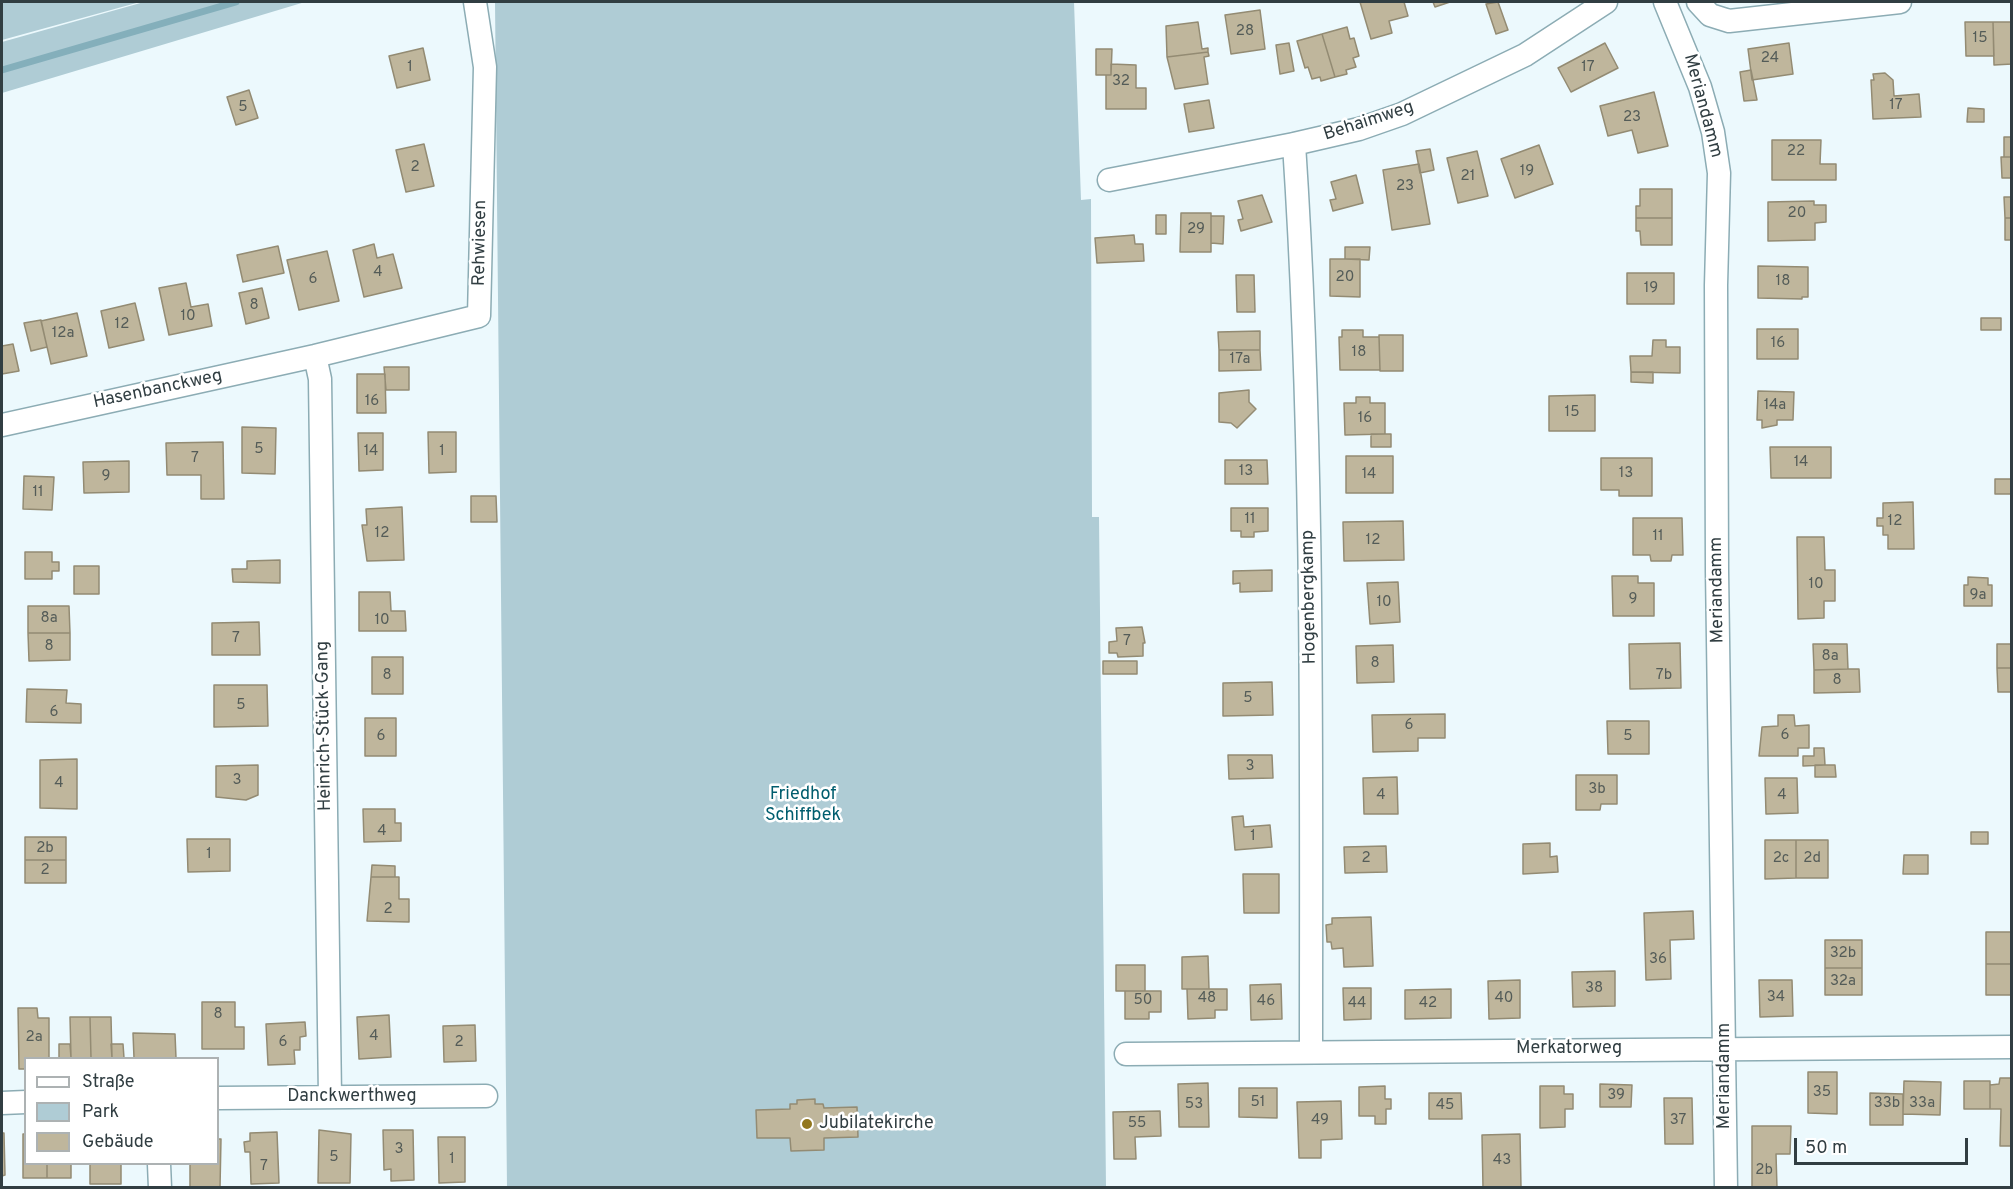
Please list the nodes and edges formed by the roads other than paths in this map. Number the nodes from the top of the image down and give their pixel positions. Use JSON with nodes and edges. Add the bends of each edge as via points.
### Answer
{"nodes":[{"id":1,"x":475,"y":2,"type":"edge"},
{"id":2,"x":1606,"y":2,"type":"edge"},
{"id":3,"x":1665,"y":2,"type":"edge"},
{"id":4,"x":1698,"y":2,"type":"edge"},
{"id":5,"x":1900,"y":2,"type":"edge"},
{"id":6,"x":1294,"y":144,"type":"junction"},
{"id":7,"x":1108,"y":180,"type":"dead end"},
{"id":8,"x":315,"y":356,"type":"junction"},
{"id":9,"x":2,"y":425,"type":"edge"},
{"id":10,"x":2012,"y":1047,"type":"edge"},
{"id":11,"x":1726,"y":1048,"type":"junction"},
{"id":12,"x":1311,"y":1051,"type":"junction"},
{"id":13,"x":1126,"y":1054,"type":"dead end"},
{"id":14,"x":486,"y":1096,"type":"dead end"},
{"id":15,"x":330,"y":1097,"type":"junction"},
{"id":16,"x":219,"y":1098,"type":"edge"},
{"id":17,"x":24,"y":1102,"type":"edge"},
{"id":18,"x":2,"y":1103,"type":"edge"},
{"id":19,"x":159,"y":1165,"type":"edge"},
{"id":20,"x":160,"y":1188,"type":"edge"},
{"id":21,"x":1726,"y":1188,"type":"edge"}],
"edges":[{"from":1,"to":8,"type":"street","name":"Rehwiesen","via":[[484,67],[479,316]]},
{"from":2,"to":6,"type":"street","name":"Behaimweg","via":[[1525,55],[1445,95],[1359,129]]},
{"from":3,"to":11,"type":"street","name":"Meriandamm","via":[[1700,87],[1719,173],[1717,571]]},
{"from":4,"to":5,"type":"street","via":[[1710,15],[1729,21]]},
{"from":6,"to":7,"type":"street","name":"Behaimweg"},
{"from":6,"to":12,"type":"street","name":"Hogenbergkamp","via":[[1306,374]]},
{"from":8,"to":9,"type":"street","name":"Hasenbanckweg"},
{"from":8,"to":15,"type":"street","name":"Heinrich-Stück-Gang","via":[[320,379]]},
{"from":10,"to":11,"type":"street","name":"Merkatorweg"},
{"from":11,"to":12,"type":"street","name":"Merkatorweg"},
{"from":11,"to":21,"type":"street","name":"Meriandamm"},
{"from":12,"to":13,"type":"street","name":"Merkatorweg"},
{"from":14,"to":15,"type":"street","name":"Danckwerthweg"},
{"from":15,"to":16,"type":"street","name":"Danckwerthweg"},
{"from":17,"to":18,"type":"street"},
{"from":19,"to":20,"type":"street"}]}
